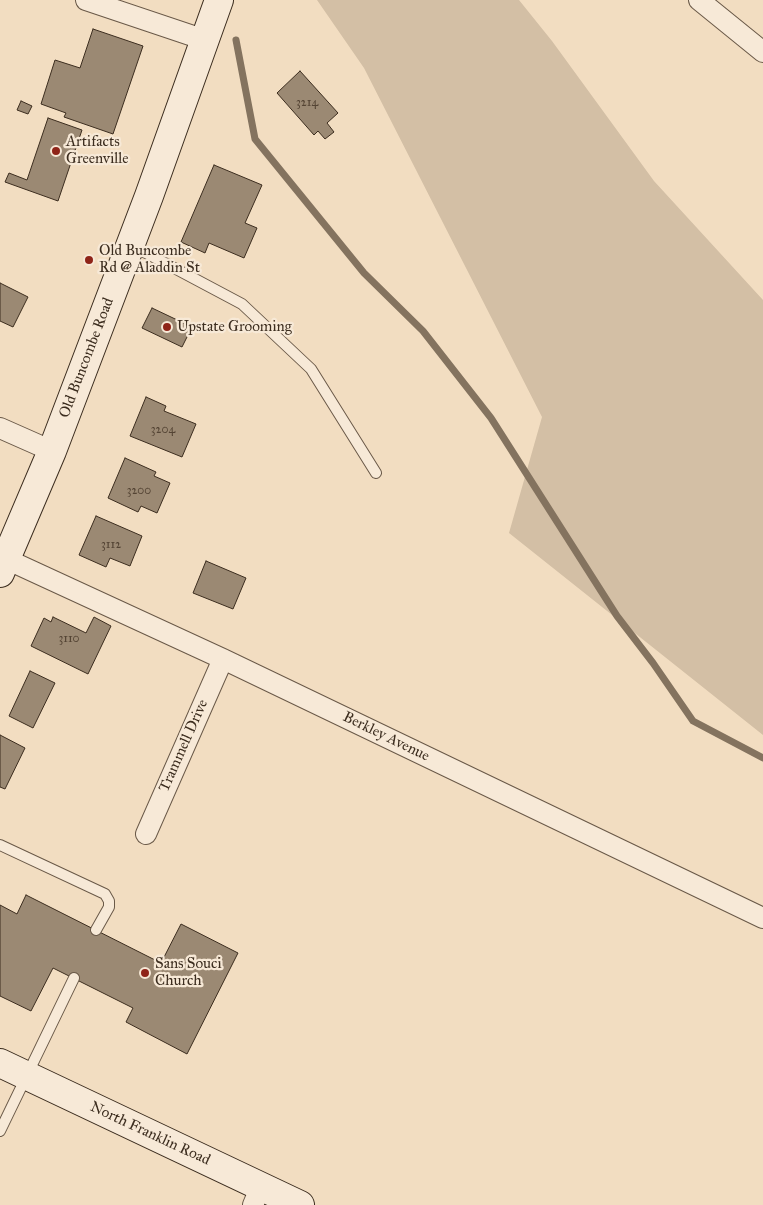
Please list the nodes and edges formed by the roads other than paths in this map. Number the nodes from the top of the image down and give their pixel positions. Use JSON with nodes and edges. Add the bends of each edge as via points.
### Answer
{"nodes":[{"id":1,"x":86,"y":0,"type":"edge"},
{"id":2,"x":219,"y":0,"type":"edge"},
{"id":3,"x":699,"y":0,"type":"edge"},
{"id":4,"x":205,"y":40,"type":"junction"},
{"id":5,"x":763,"y":52,"type":"edge"},
{"id":6,"x":130,"y":245,"type":"junction"},
{"id":7,"x":0,"y":428,"type":"edge"},
{"id":8,"x":52,"y":451,"type":"junction"},
{"id":9,"x":376,"y":473,"type":"dead end"},
{"id":10,"x":3,"y":566,"type":"edge"},
{"id":11,"x":223,"y":659,"type":"junction"},
{"id":12,"x":146,"y":834,"type":"dead end"},
{"id":13,"x":0,"y":845,"type":"edge"},
{"id":14,"x":763,"y":918,"type":"edge"},
{"id":15,"x":96,"y":930,"type":"dead end"},
{"id":16,"x":74,"y":978,"type":"dead end"},
{"id":17,"x":0,"y":1063,"type":"edge"},
{"id":18,"x":27,"y":1076,"type":"junction"},
{"id":19,"x":0,"y":1131,"type":"edge"},
{"id":20,"x":257,"y":1196,"type":"edge"},
{"id":21,"x":300,"y":1205,"type":"edge"}],
"edges":[{"from":1,"to":4,"type":"street"},
{"from":2,"to":4,"type":"street","name":"Old Buncombe Road"},
{"from":3,"to":5,"type":"street"},
{"from":4,"to":6,"type":"street","name":"Old Buncombe Road"},
{"from":6,"to":8,"type":"street","name":"Old Buncombe Road"},
{"from":6,"to":9,"type":"lane","via":[[242,304],[310,369]]},
{"from":7,"to":8,"type":"street"},
{"from":8,"to":10,"type":"street","name":"Old Buncombe Road"},
{"from":10,"to":11,"type":"street","name":"Berkley Avenue"},
{"from":11,"to":12,"type":"street","name":"Trammell Drive"},
{"from":11,"to":14,"type":"street","name":"Berkley Avenue"},
{"from":13,"to":15,"type":"lane","via":[[105,894],[109,907]]},
{"from":16,"to":18,"type":"lane"},
{"from":17,"to":18,"type":"street","name":"North Franklin Road"},
{"from":18,"to":19,"type":"lane"},
{"from":18,"to":20,"type":"street","name":"North Franklin Road"},
{"from":20,"to":21,"type":"street","name":"North Franklin Road"}]}
